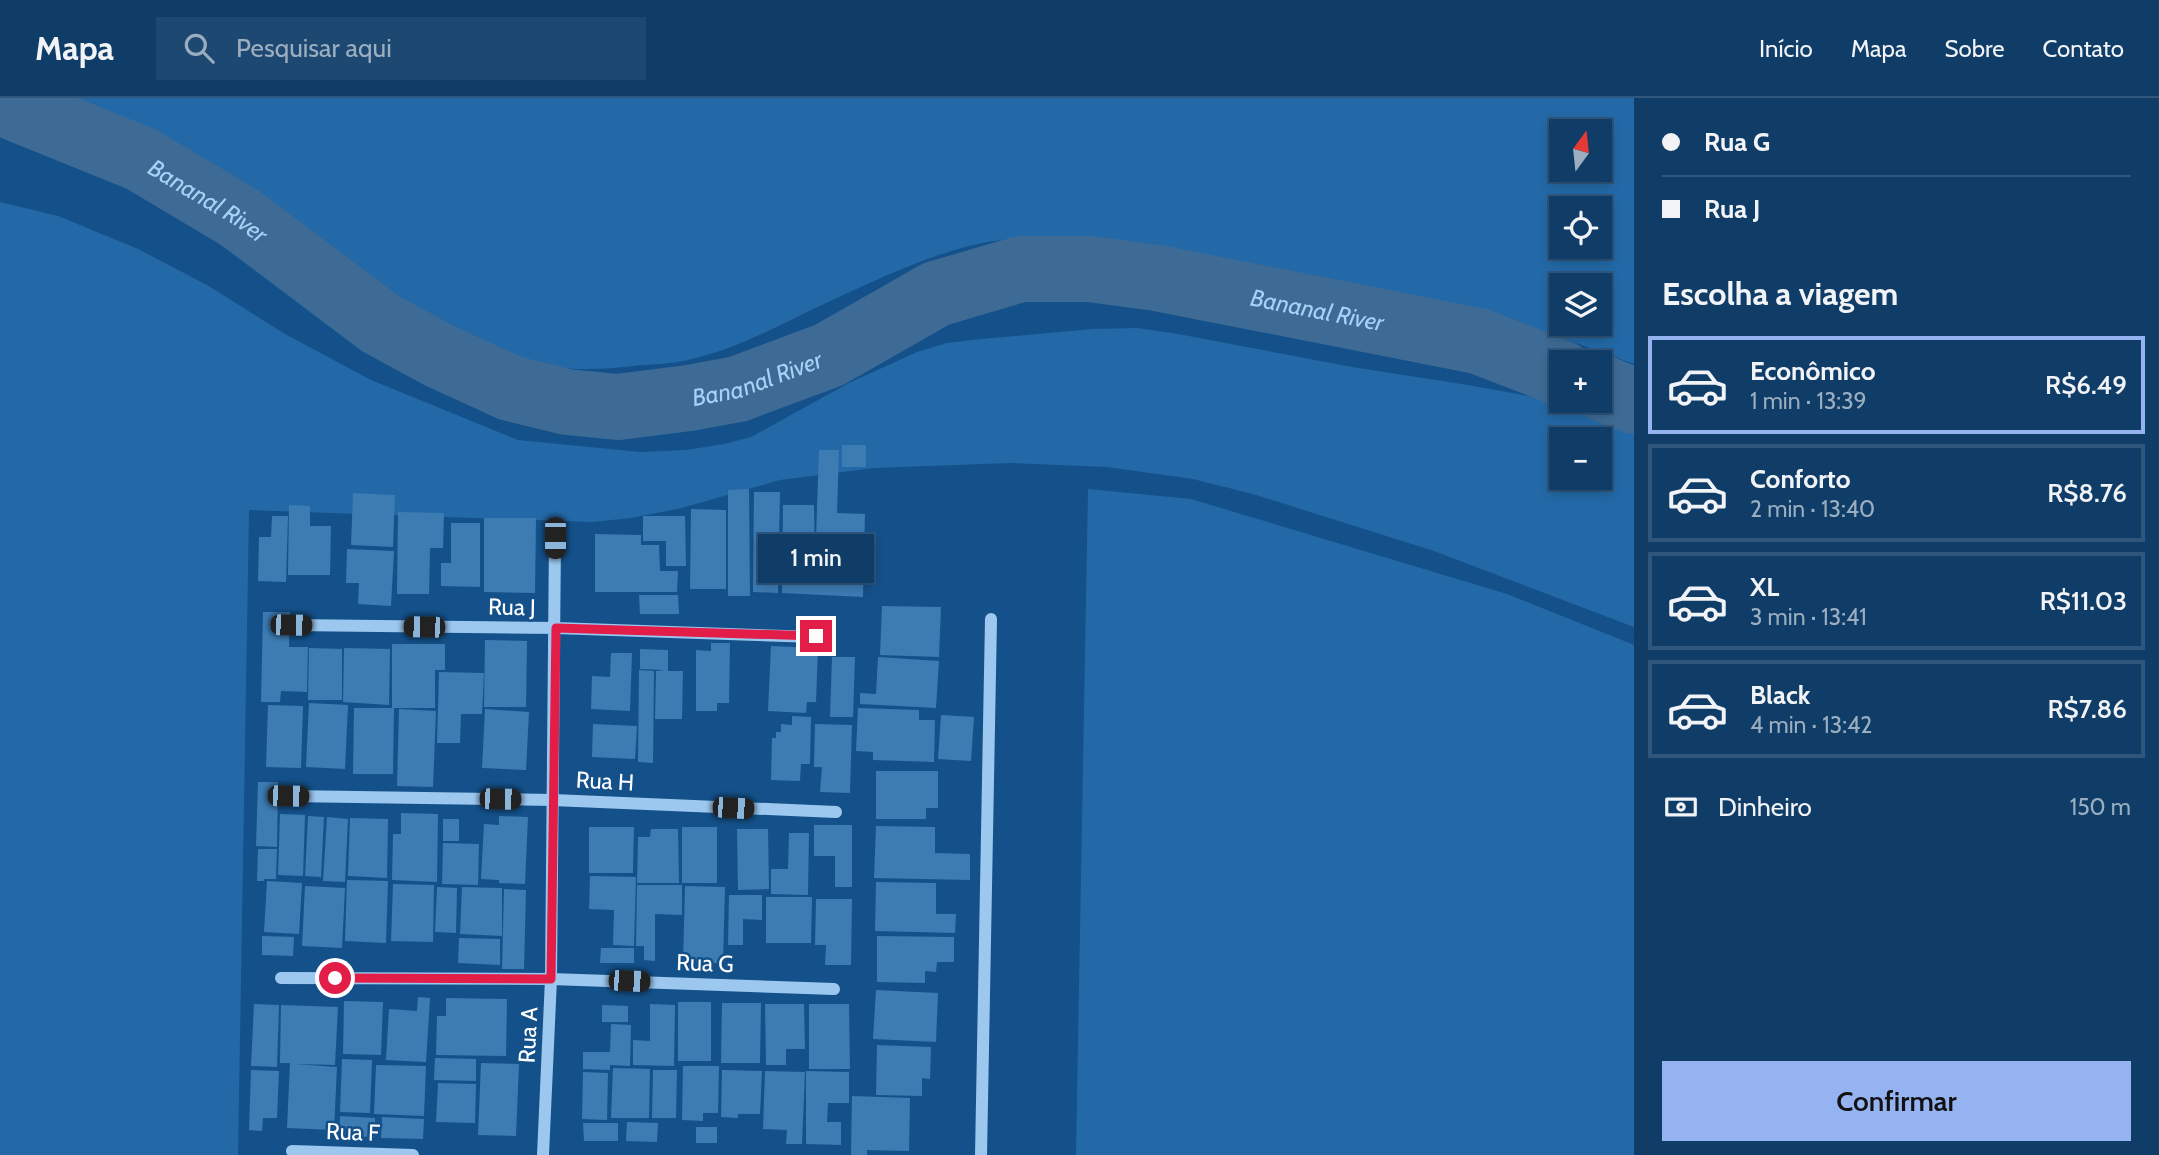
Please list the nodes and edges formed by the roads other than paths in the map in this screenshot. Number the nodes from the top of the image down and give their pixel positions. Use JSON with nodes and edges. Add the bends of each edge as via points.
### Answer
{"nodes":[{"id":1,"x":555,"y":538,"type":"dead end"},
{"id":2,"x":991,"y":619,"type":"dead end"},
{"id":3,"x":291,"y":625,"type":"dead end"},
{"id":4,"x":556,"y":628,"type":"junction"},
{"id":5,"x":816,"y":636,"type":"dead end"},
{"id":6,"x":288,"y":796,"type":"dead end"},
{"id":7,"x":553,"y":800,"type":"junction"},
{"id":8,"x":836,"y":812,"type":"dead end"},
{"id":9,"x":281,"y":978,"type":"dead end"},
{"id":10,"x":551,"y":979,"type":"junction"},
{"id":11,"x":834,"y":989,"type":"dead end"},
{"id":12,"x":292,"y":1151,"type":"dead end"},
{"id":13,"x":413,"y":1155,"type":"edge"},
{"id":14,"x":543,"y":1155,"type":"edge"},
{"id":15,"x":981,"y":1155,"type":"edge"}],
"edges":[{"from":1,"to":4,"type":"street","name":"Rua A"},
{"from":2,"to":15,"type":"street"},
{"from":3,"to":4,"type":"street","name":"Rua J"},
{"from":4,"to":5,"type":"street","name":"Rua J"},
{"from":4,"to":7,"type":"street","name":"Rua A"},
{"from":6,"to":7,"type":"street","name":"Rua H"},
{"from":7,"to":8,"type":"street","name":"Rua H"},
{"from":7,"to":10,"type":"street","name":"Rua A"},
{"from":9,"to":10,"type":"street","name":"Rua G"},
{"from":10,"to":11,"type":"street","name":"Rua G"},
{"from":10,"to":14,"type":"street","name":"Rua A"},
{"from":12,"to":13,"type":"street","name":"Rua F"}]}
